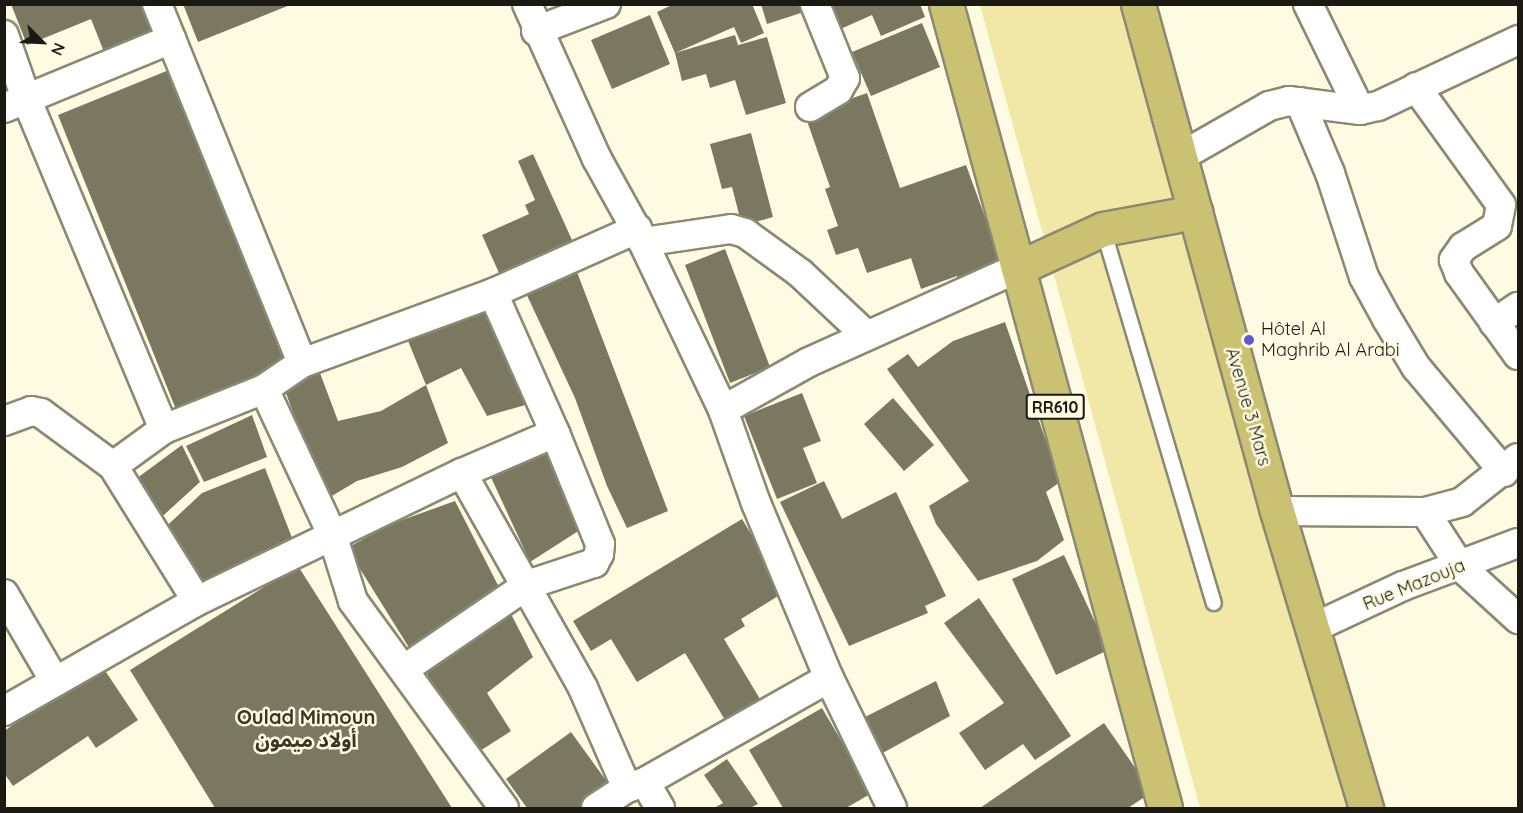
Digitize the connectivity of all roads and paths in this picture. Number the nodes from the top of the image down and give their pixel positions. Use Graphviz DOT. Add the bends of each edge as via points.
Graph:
graph roads {
  1 [pos="157,4"];
  2 [pos="527,4"];
  3 [pos="606,4"];
  4 [pos="815,4"];
  5 [pos="946,4"];
  6 [pos="1138,4"];
  7 [pos="1308,4"];
  8 [pos="536,31"];
  9 [pos="4,35"];
  10 [pos="171,39"];
  11 [pos="1518,40"];
  12 [pos="1416,87"];
  13 [pos="1300,102"];
  14 [pos="15,103"];
  15 [pos="810,106"];
  16 [pos="1360,110"];
  17 [pos="1180,158"];
  18 [pos="1195,212"];
  19 [pos="1103,229"];
  20 [pos="640,235"];
  21 [pos="1018,268"];
  22 [pos="493,293"];
  23 [pos="1518,307"];
  24 [pos="1494,323"];
  25 [pos="866,335"];
  26 [pos="1518,355"];
  27 [pos="302,363"];
  28 [pos="264,389"];
  29 [pos="723,410"];
  30 [pos="4,421"];
  31 [pos="164,429"];
  32 [pos="555,433"];
  33 [pos="1511,465"];
  34 [pos="113,466"];
  35 [pos="462,473"];
  36 [pos="1277,511"];
  37 [pos="1425,512"];
  38 [pos="332,534"];
  39 [pos="1518,543"];
  40 [pos="1460,566"];
  41 [pos="527,585"];
  42 [pos="4,594"];
  43 [pos="196,601"];
  44 [pos="1214,603"];
  45 [pos="1518,619"];
  46 [pos="1311,629"];
  47 [pos="406,668"];
  48 [pos="829,678"];
  49 [pos="54,680"];
  50 [pos="4,711"];
  51 [pos="636,785"];
  52 [pos="504,808"];
  53 [pos="596,808"];
  54 [pos="660,808"];
  55 [pos="892,808"];
  56 [pos="1165,808"];
  57 [pos="1366,808"];
  1 -- 10 [label="street"];
  2 -- 8 [label="street"];
  3 -- 8 [label="street"];
  4 -- 15 [label="street" via="845,78 838,90"];
  5 -- 21 [label="main road, RR610"];
  6 -- 17 [label="main road, Avenue 3 Mars"];
  7 -- 16 [label="street"];
  8 -- 20 [label="street" via="597,159"];
  9 -- 14 [label="street"];
  10 -- 14 [label="street"];
  10 -- 27 [label="street"];
  11 -- 12 [label="street"];
  12 -- 16 [label="street" via="1390,102"];
  12 -- 24 [label="street" via="1501,205 1497,226 1463,247 1455,260 1459,273"];
  13 -- 16 [label="street"];
  13 -- 17 [label="street" via="1269,106"];
  13 -- 33 [label="street" via="1330,172 1364,277 1387,320 1416,367"];
  14 -- 31 [label="street"];
  17 -- 18 [label="main road, Avenue 3 Mars"];
  18 -- 19 [label="main road"];
  18 -- 36 [label="main road, Avenue 3 Mars"];
  19 -- 21 [label="main road"];
  19 -- 44 [label="lane"];
  20 -- 22 [label="street"];
  20 -- 25 [label="street" via="731,229 745,233 783,259"];
  20 -- 29 [label="street"];
  21 -- 25 [label="street"];
  21 -- 56 [label="main road, RR610"];
  22 -- 27 [label="street"];
  22 -- 32 [label="street"];
  23 -- 24 [label="street"];
  24 -- 26 [label="street"];
  25 -- 29 [label="street" via="808,362"];
  27 -- 28 [label="street"];
  28 -- 31 [label="street"];
  28 -- 38 [label="street"];
  29 -- 48 [label="street" via="756,503"];
  30 -- 34 [label="street" via="31,411 41,413"];
  31 -- 34 [label="street"];
  32 -- 35 [label="street"];
  32 -- 41 [label="street" via="600,544 599,554 594,563"];
  33 -- 37 [label="street" via="1462,502"];
  34 -- 43 [label="street"];
  35 -- 38 [label="street"];
  35 -- 41 [label="street"];
  36 -- 37 [label="street"];
  36 -- 46 [label="main road, Avenue 3 Mars"];
  37 -- 40 [label="street"];
  38 -- 43 [label="street"];
  38 -- 47 [label="street" via="354,601"];
  39 -- 40 [label="street, Rue Mazouja"];
  40 -- 45 [label="street"];
  40 -- 46 [label="street, Rue Mazouja" via="1403,586"];
  41 -- 47 [label="street"];
  41 -- 51 [label="street"];
  42 -- 49 [label="street"];
  43 -- 49 [label="street"];
  46 -- 57 [label="main road, Avenue 3 Mars"];
  47 -- 52 [label="street"];
  48 -- 51 [label="street"];
  48 -- 55 [label="street"];
  49 -- 50 [label="street"];
  51 -- 53 [label="street"];
  51 -- 54 [label="street"];
}
